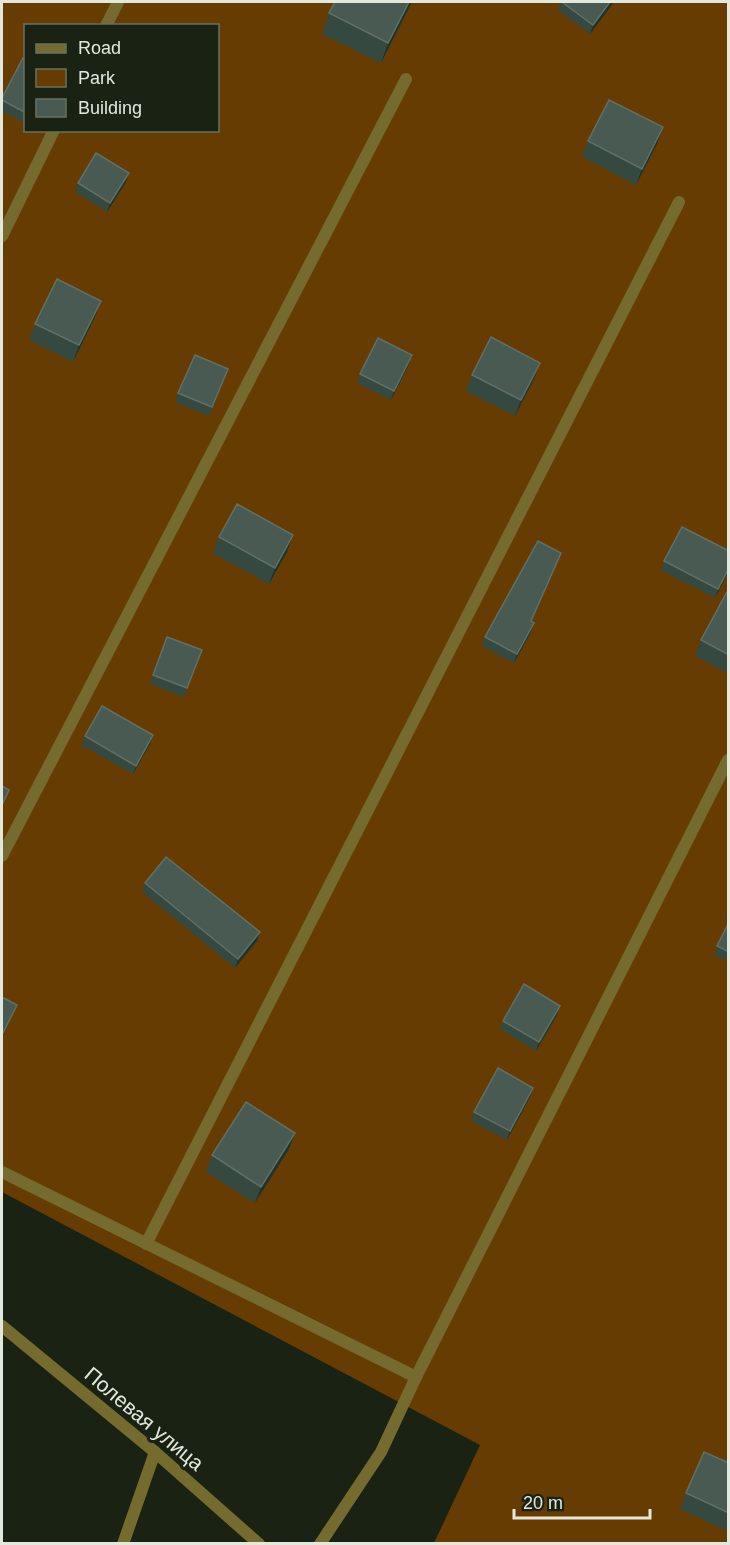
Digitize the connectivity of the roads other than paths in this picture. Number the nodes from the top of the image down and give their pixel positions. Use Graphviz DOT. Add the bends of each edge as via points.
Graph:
graph roads {
  1 [pos="118,2"];
  2 [pos="107,24"];
  3 [pos="406,79"];
  4 [pos="53,132"];
  5 [pos="679,202"];
  6 [pos="2,236"];
  7 [pos="727,764"];
  8 [pos="2,856"];
  9 [pos="2,1173"];
  10 [pos="146,1244"];
  11 [pos="2,1326"];
  12 [pos="416,1377"];
  13 [pos="155,1452"];
  14 [pos="123,1544"];
  15 [pos="259,1544"];
  16 [pos="320,1544"];
  1 -- 2 [label="street"];
  3 -- 8 [label="street"];
  4 -- 6 [label="street"];
  5 -- 10 [label="street"];
  7 -- 12 [label="street"];
  9 -- 10 [label="street"];
  10 -- 12 [label="street"];
  11 -- 13 [label="street, Полевая улица"];
  12 -- 16 [label="street" via="381,1452"];
  13 -- 14 [label="street"];
  13 -- 15 [label="street, Полевая улица"];
}
